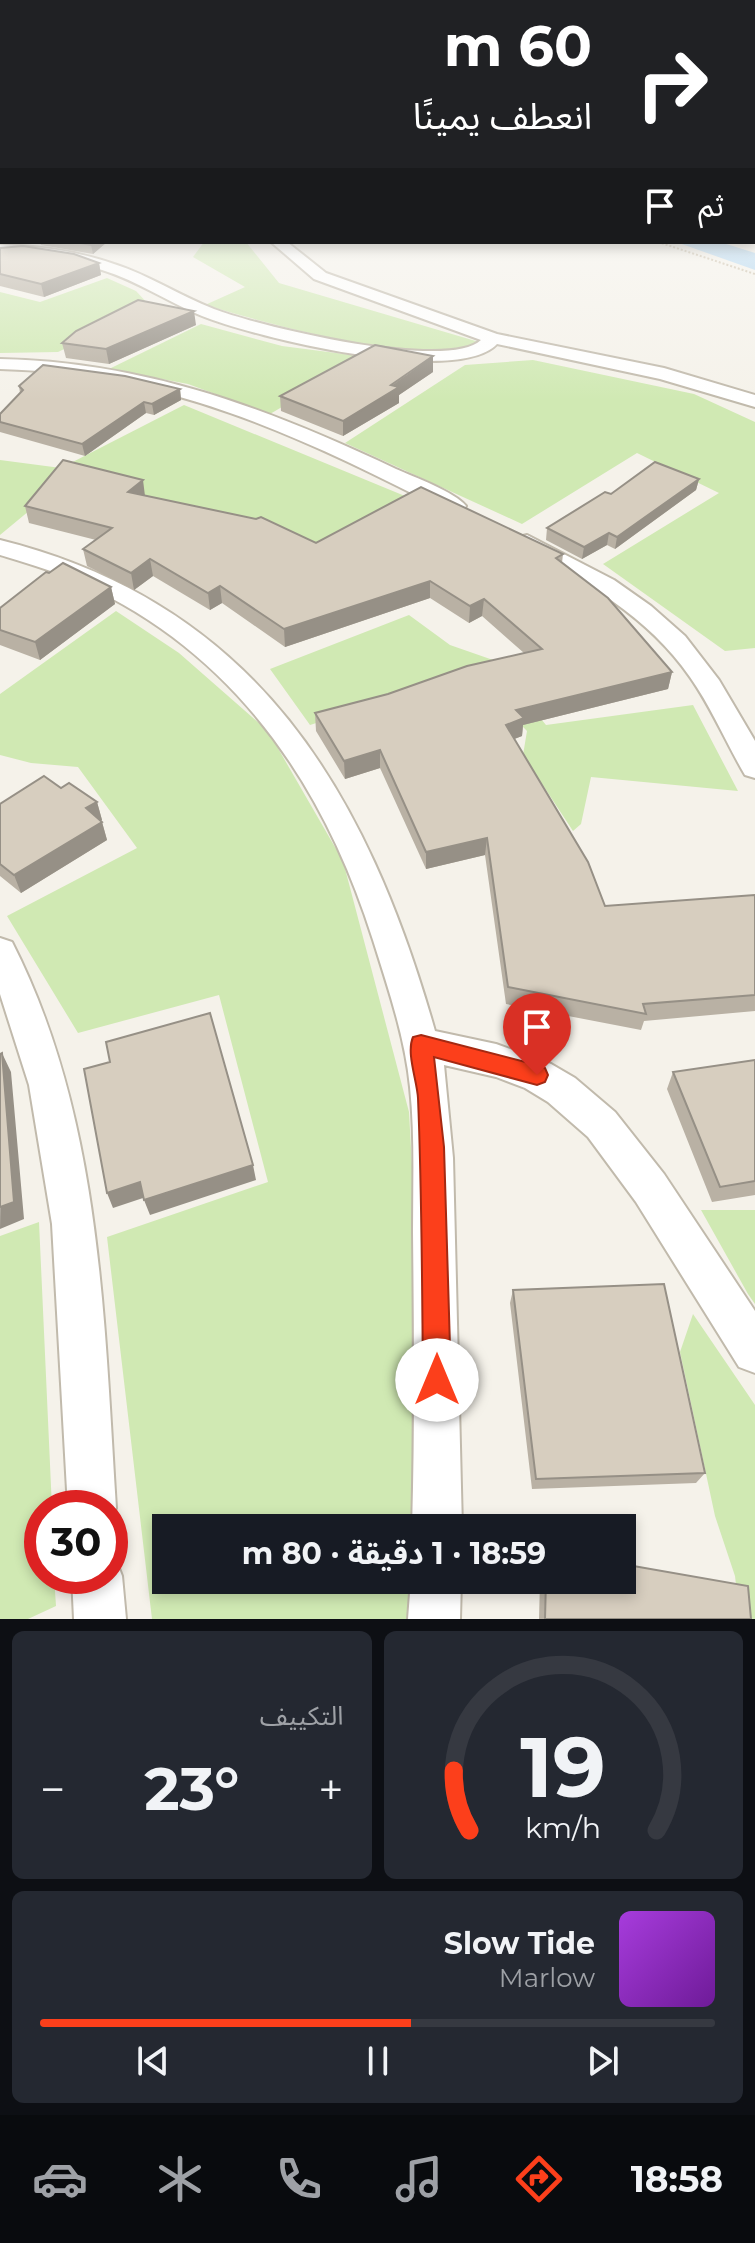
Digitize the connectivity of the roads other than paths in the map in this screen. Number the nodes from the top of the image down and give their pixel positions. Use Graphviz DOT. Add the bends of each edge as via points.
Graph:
graph roads {
  1 [pos="286,249"];
  2 [pos="0,250"];
  3 [pos="493,338"];
  4 [pos="0,364"];
  5 [pos="755,401"];
  6 [pos="478,517"];
  7 [pos="503,530"];
  8 [pos="0,547"];
  9 [pos="755,768"];
  10 [pos="0,952"];
  11 [pos="421,1044"];
  12 [pos="755,1351"];
  13 [pos="91,1490"];
  14 [pos="437,1514"];
  15 [pos="98,1594"];
  16 [pos="435,1594"];
  17 [pos="100,1619"];
  18 [pos="434,1619"];
  1 -- 3 [label="street" via="314,273 344,288"];
  2 -- 3 [label="street" via="64,254 100,264 208,313 318,342 460,355 473,353"];
  3 -- 5 [label="street" via="664,374"];
  4 -- 6 [label="street" via="83,367 190,392 361,461"];
  7 -- 9 [label="street" via="624,598 677,643"];
  8 -- 11 [label="street" via="72,568 136,601 239,676 262,700 311,768 372,884"];
  10 -- 13 [label="street" via="40,1053 70,1202"];
  11 -- 12 [label="street" via="537,1075 602,1123 632,1160"];
  11 -- 14 [label="street" via="432,1147"];
  15 -- 17 [label="street"];
  16 -- 18 [label="street"];
}
